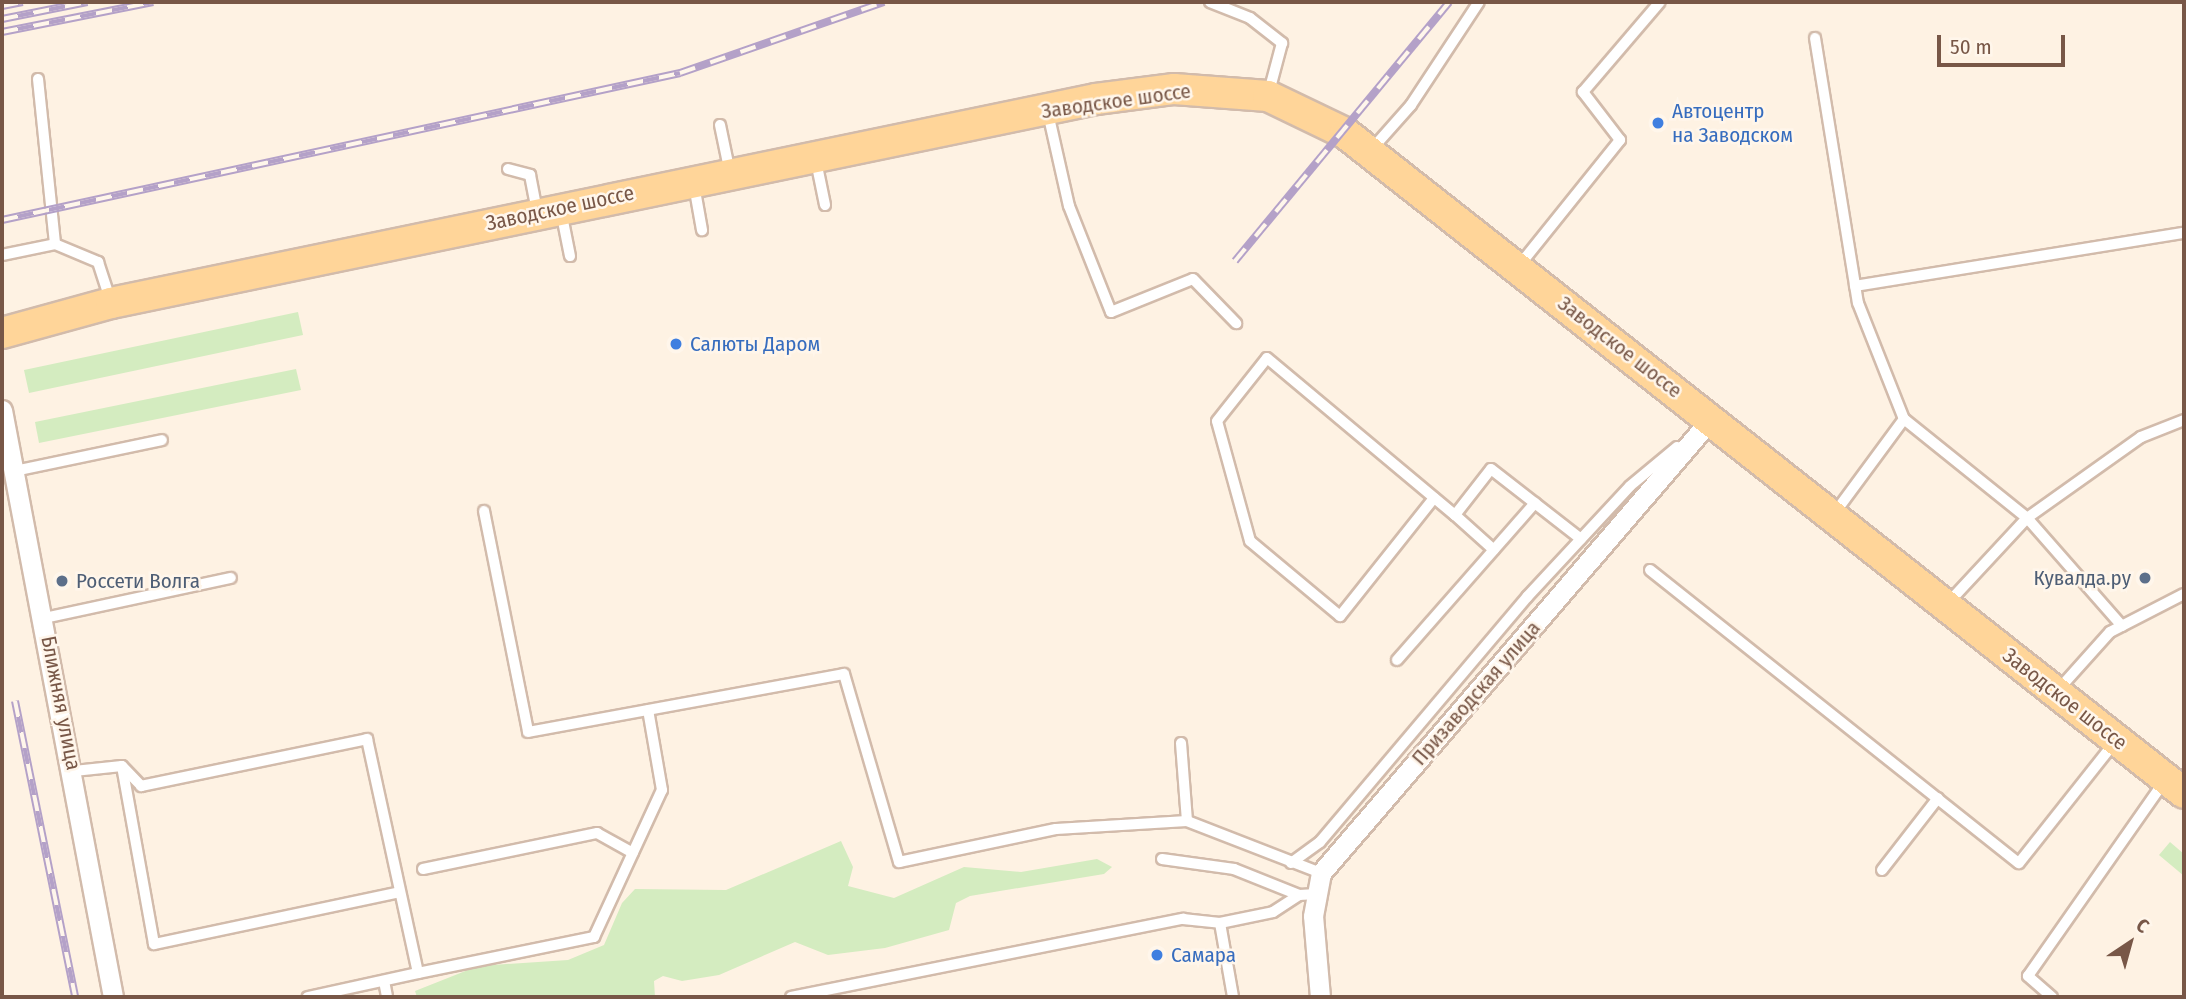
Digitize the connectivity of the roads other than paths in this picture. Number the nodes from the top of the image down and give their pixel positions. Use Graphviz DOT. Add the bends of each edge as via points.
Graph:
graph roads {
  1 [pos="1210,2"];
  2 [pos="1479,2"];
  3 [pos="1660,2"];
  4 [pos="1815,38"];
  5 [pos="38,79"];
  6 [pos="1268,96"];
  7 [pos="1047,109"];
  8 [pos="720,125"];
  9 [pos="1369,152"];
  10 [pos="815,156"];
  11 [pos="508,169"];
  12 [pos="730,174"];
  13 [pos="693,181"];
  14 [pos="825,205"];
  15 [pos="549,210"];
  16 [pos="702,230"];
  17 [pos="2184,233"];
  18 [pos="55,244"];
  19 [pos="2,255"];
  20 [pos="570,256"];
  21 [pos="1518,268"];
  22 [pos="1855,286"];
  23 [pos="111,303"];
  24 [pos="1236,323"];
  25 [pos="2,333"];
  26 [pos="2,410"];
  27 [pos="1712,418"];
  28 [pos="1904,419"];
  29 [pos="2184,420"];
  30 [pos="162,440"];
  31 [pos="14,471"];
  32 [pos="1434,498"];
  33 [pos="1535,503"];
  34 [pos="484,512"];
  35 [pos="1833,514"];
  36 [pos="1455,515"];
  37 [pos="2027,518"];
  38 [pos="1581,539"];
  39 [pos="1494,550"];
  40 [pos="1650,570"];
  41 [pos="231,578"];
  42 [pos="2184,594"];
  43 [pos="1946,605"];
  44 [pos="44,618"];
  45 [pos="2122,626"];
  46 [pos="1397,660"];
  47 [pos="2056,693"];
  48 [pos="648,710"];
  49 [pos="2116,740"];
  50 [pos="1181,743"];
  51 [pos="122,766"];
  52 [pos="75,771"];
  53 [pos="2175,786"];
  54 [pos="1938,798"];
  55 [pos="1186,821"];
  56 [pos="633,853"];
  57 [pos="1162,859"];
  58 [pos="1291,863"];
  59 [pos="423,869"];
  60 [pos="1882,870"];
  61 [pos="1321,873"];
  62 [pos="400,892"];
  63 [pos="1308,895"];
  64 [pos="1220,923"];
  65 [pos="418,973"];
  66 [pos="384,981"];
  67 [pos="113,997"];
  68 [pos="308,997"];
  69 [pos="387,997"];
  70 [pos="791,997"];
  71 [pos="1233,997"];
  72 [pos="1320,997"];
  73 [pos="2052,997"];
  1 -- 6 [label="lane" via="1250,18 1283,43"];
  2 -- 9 [label="lane" via="1411,105"];
  3 -- 21 [label="lane" via="1583,92 1620,140"];
  4 -- 22 [label="lane"];
  5 -- 18 [label="lane"];
  6 -- 7 [label="main road, Заводское шоссе" via="1174,89"];
  6 -- 9 [label="main road, Заводское шоссе"];
  7 -- 10 [label="main road, Заводское шоссе"];
  7 -- 24 [label="lane" via="1069,206 1111,312 1193,279"];
  8 -- 12 [label="lane"];
  9 -- 21 [label="main road, Заводское шоссе"];
  10 -- 12 [label="main road, Заводское шоссе"];
  10 -- 14 [label="lane"];
  11 -- 15 [label="lane" via="530,175"];
  12 -- 13 [label="main road, Заводское шоссе"];
  13 -- 15 [label="main road, Заводское шоссе"];
  13 -- 16 [label="lane"];
  15 -- 20 [label="lane"];
  15 -- 23 [label="main road, Заводское шоссе"];
  17 -- 22 [label="lane"];
  18 -- 19 [label="lane"];
  18 -- 23 [label="lane" via="98,261"];
  21 -- 27 [label="main road, Заводское шоссе"];
  22 -- 28 [label="lane"];
  23 -- 25 [label="main road, Заводское шоссе"];
  26 -- 31 [label="street, Ближняя улица"];
  27 -- 35 [label="main road, Заводское шоссе"];
  27 -- 38 [label="lane" via="1630,486"];
  27 -- 61 [label="street, Призаводская улица"];
  28 -- 35 [label="lane"];
  28 -- 37 [label="lane"];
  29 -- 37 [label="lane" via="2141,437"];
  30 -- 31 [label="lane"];
  31 -- 44 [label="street, Ближняя улица"];
  32 -- 32 [label="lane" via="1340,616 1250,541 1217,421 1268,358"];
  32 -- 36 [label="lane"];
  33 -- 36 [label="lane" via="1491,469"];
  33 -- 38 [label="lane"];
  33 -- 39 [label="lane"];
  34 -- 48 [label="lane" via="528,732"];
  35 -- 43 [label="main road, Заводское шоссе"];
  36 -- 39 [label="lane"];
  37 -- 43 [label="lane"];
  37 -- 45 [label="lane"];
  38 -- 58 [label="lane" via="1320,842"];
  39 -- 46 [label="lane"];
  40 -- 54 [label="lane"];
  41 -- 44 [label="lane"];
  42 -- 45 [label="lane"];
  43 -- 47 [label="main road, Заводское шоссе"];
  44 -- 52 [label="street, Ближняя улица"];
  45 -- 47 [label="lane"];
  47 -- 49 [label="main road, Заводское шоссе"];
  48 -- 55 [label="lane" via="844,674 899,862 1056,829"];
  48 -- 56 [label="lane" via="662,790"];
  49 -- 53 [label="main road, Заводское шоссе"];
  49 -- 54 [label="lane" via="2020,863"];
  50 -- 55 [label="lane"];
  51 -- 52 [label="lane"];
  51 -- 62 [label="lane" via="141,786 367,739"];
  51 -- 62 [label="lane" via="154,944"];
  52 -- 67 [label="street, Ближняя улица"];
  53 -- 73 [label="lane" via="2028,976"];
  54 -- 60 [label="lane"];
  55 -- 58 [label="lane"];
  56 -- 59 [label="lane" via="597,833"];
  56 -- 65 [label="lane" via="594,937"];
  57 -- 63 [label="lane" via="1234,869"];
  58 -- 61 [label="lane"];
  61 -- 63 [label="street, Призаводская улица"];
  62 -- 65 [label="lane"];
  63 -- 64 [label="lane" via="1273,912"];
  63 -- 72 [label="street, Призаводская улица"];
  64 -- 70 [label="lane" via="1183,919"];
  64 -- 71 [label="lane"];
  65 -- 66 [label="lane"];
  66 -- 68 [label="lane"];
  66 -- 69 [label="lane"];
}
